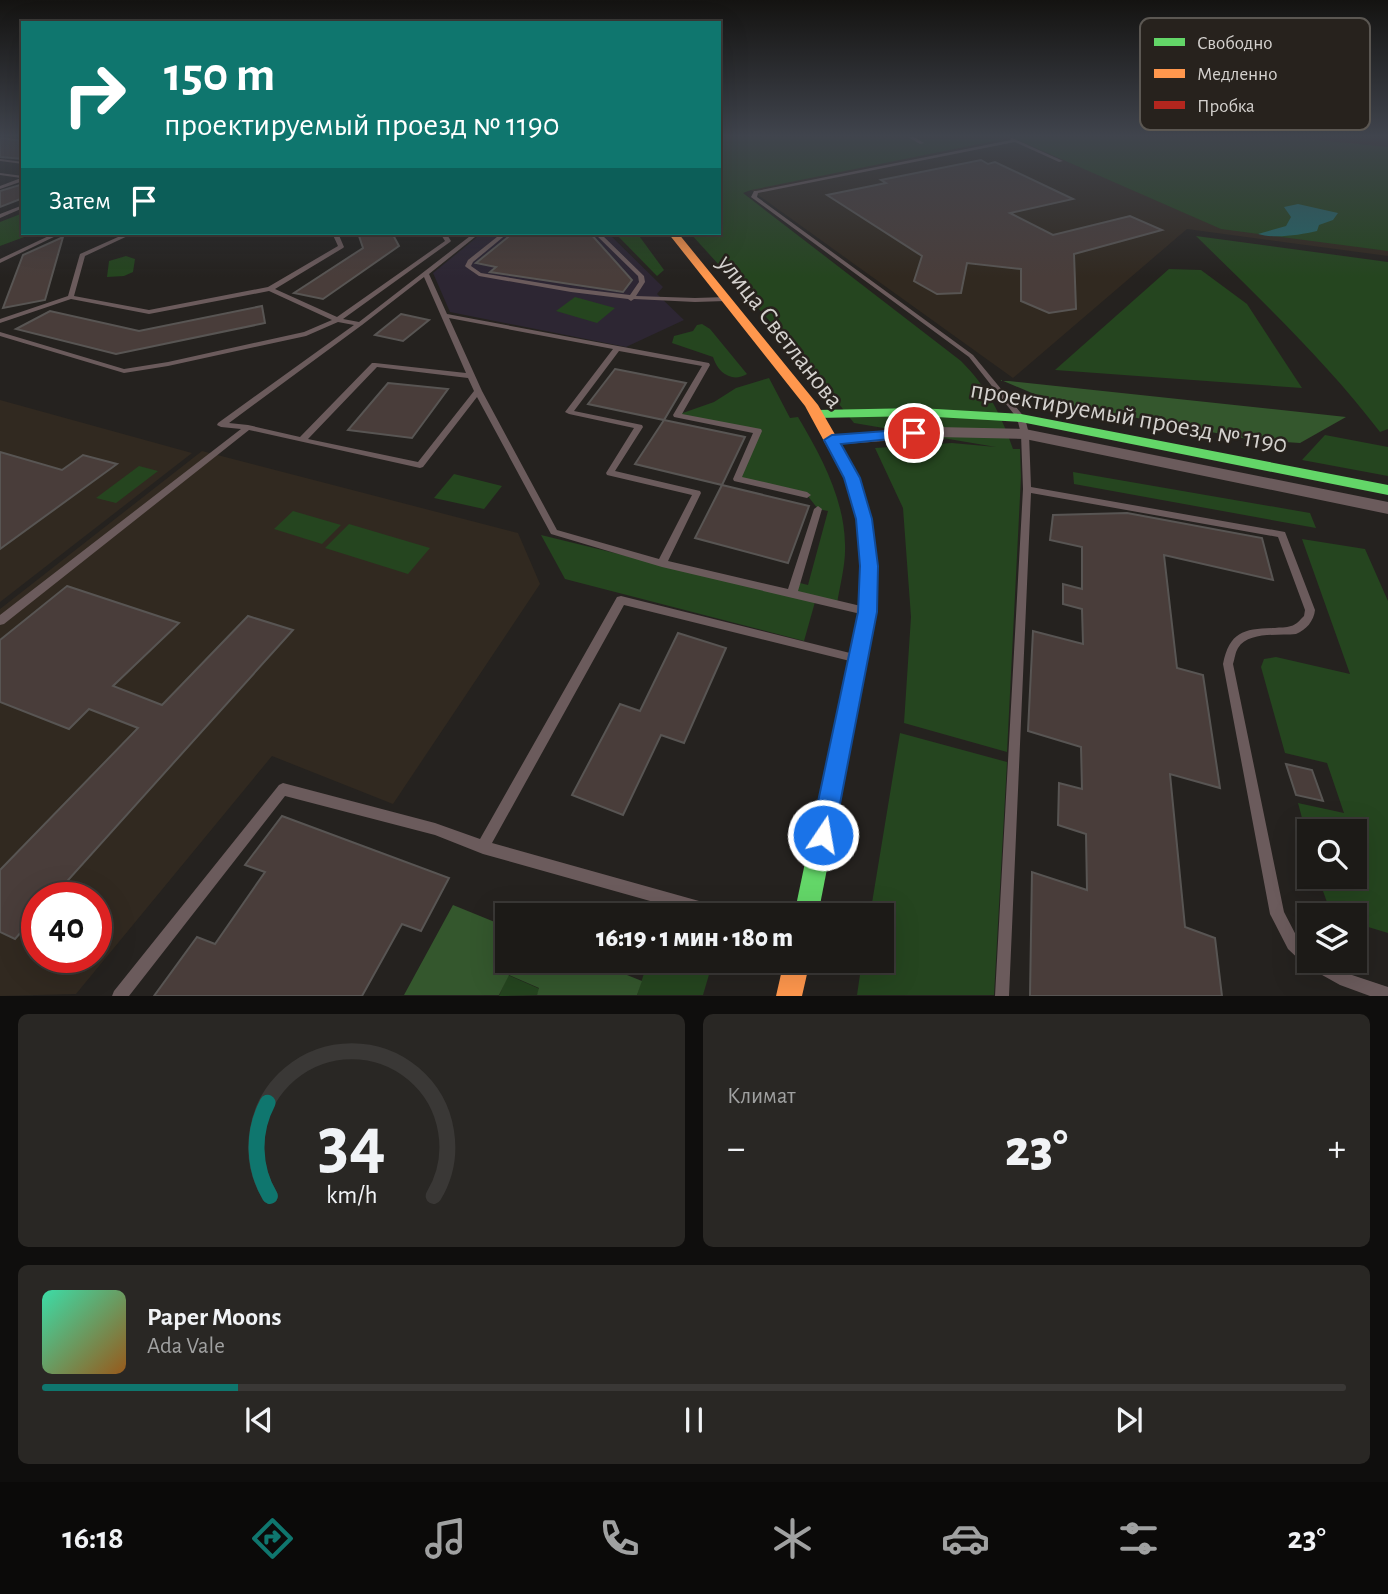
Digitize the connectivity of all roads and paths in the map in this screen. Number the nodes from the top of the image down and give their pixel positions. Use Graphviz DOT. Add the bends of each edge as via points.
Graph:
graph roads {
  1 [pos="799,183"];
  2 [pos="21,207"];
  3 [pos="0,216"];
  4 [pos="54,235"];
  5 [pos="127,235"];
  6 [pos="336,235"];
  7 [pos="444,235"];
  8 [pos="475,235"];
  9 [pos="502,235"];
  10 [pos="599,235"];
  11 [pos="675,235"];
  12 [pos="0,261"];
  13 [pos="426,274"];
  14 [pos="270,289"];
  15 [pos="71,298"];
  16 [pos="631,299"];
  17 [pos="726,299"];
  18 [pos="444,315"];
  19 [pos="337,320"];
  20 [pos="0,321"];
  21 [pos="360,324"];
  22 [pos="0,334"];
  23 [pos="617,349"];
  24 [pos="472,376"];
  25 [pos="478,391"];
  26 [pos="817,414"];
  27 [pos="1023,426"];
  28 [pos="248,427"];
  29 [pos="302,440"];
  30 [pos="832,440"];
  31 [pos="1346,481"];
  32 [pos="1027,489"];
  33 [pos="1388,490"];
  34 [pos="807,495"];
  35 [pos="1355,501"];
  36 [pos="1388,508"];
  37 [pos="818,509"];
  38 [pos="662,563"];
  39 [pos="792,594"];
  40 [pos="867,612"];
  41 [pos="0,621"];
  42 [pos="859,659"];
  43 [pos="483,847"];
  44 [pos="681,903"];
  45 [pos="808,903"];
  46 [pos="1297,948"];
  47 [pos="794,973"];
  48 [pos="1332,973"];
  49 [pos="1388,994"];
  50 [pos="119,996"];
  51 [pos="789,996"];
  52 [pos="1002,996"];
  1 -- 27 [label="lane" via="756,192 754,197 971,356"];
  2 -- 3 [label="lane"];
  4 -- 12 [label="lane"];
  5 -- 15 [label="lane" via="82,255"];
  6 -- 14 [label="lane" via="341,247"];
  7 -- 19 [label="lane" via="448,241"];
  8 -- 13 [label="lane"];
  9 -- 16 [label="lane" via="470,261 471,271"];
  10 -- 16 [label="lane" via="641,276"];
  11 -- 17 [label="street, улица Светланова"];
  13 -- 18 [label="lane"];
  13 -- 21 [label="lane"];
  14 -- 15 [label="lane" via="149,312"];
  14 -- 19 [label="lane"];
  15 -- 20 [label="lane"];
  16 -- 17 [label="lane"];
  17 -- 26 [label="street, улица Светланова"];
  18 -- 23 [label="lane"];
  18 -- 24 [label="lane"];
  19 -- 21 [label="lane"];
  19 -- 22 [label="lane" via="306,334 124,371"];
  21 -- 28 [label="lane" via="221,425"];
  23 -- 34 [label="lane" via="706,365 677,415 758,431 737,479"];
  23 -- 38 [label="lane" via="569,412 639,427 610,473 697,493"];
  24 -- 25 [label="lane"];
  24 -- 29 [label="lane" via="375,365"];
  25 -- 29 [label="lane" via="420,465"];
  25 -- 38 [label="lane" via="554,532"];
  26 -- 27 [label="street, проектируемый проезд № 1190" via="960,412"];
  26 -- 30 [label="street, улица Светланова"];
  27 -- 30 [label="street, проектируемый проезд № 1190"];
  27 -- 31 [label="street, проектируемый проезд № 1190"];
  27 -- 32 [label="lane"];
  27 -- 35 [label="street, проектируемый проезд № 1190"];
  28 -- 29 [label="lane"];
  28 -- 41 [label="lane"];
  30 -- 40 [label="street, улица Светланова" via="852,478 864,519"];
  31 -- 33 [label="street, проектируемый проезд № 1190"];
  31 -- 35 [label="street"];
  32 -- 46 [label="lane" via="1282,534 1310,618 1296,630 1245,635 1229,651 1228,664 1278,914"];
  32 -- 52 [label="lane"];
  35 -- 36 [label="street, проектируемый проезд № 1190"];
  37 -- 39 [label="lane"];
  38 -- 39 [label="lane"];
  39 -- 40 [label="lane"];
  40 -- 42 [label="street, улица Светланова"];
  42 -- 43 [label="lane" via="621,600"];
  42 -- 45 [label="street, улица Светланова"];
  43 -- 44 [label="lane"];
  43 -- 50 [label="lane" via="435,828 283,789"];
  47 -- 51 [label="street"];
  48 -- 49 [label="lane"];
}
